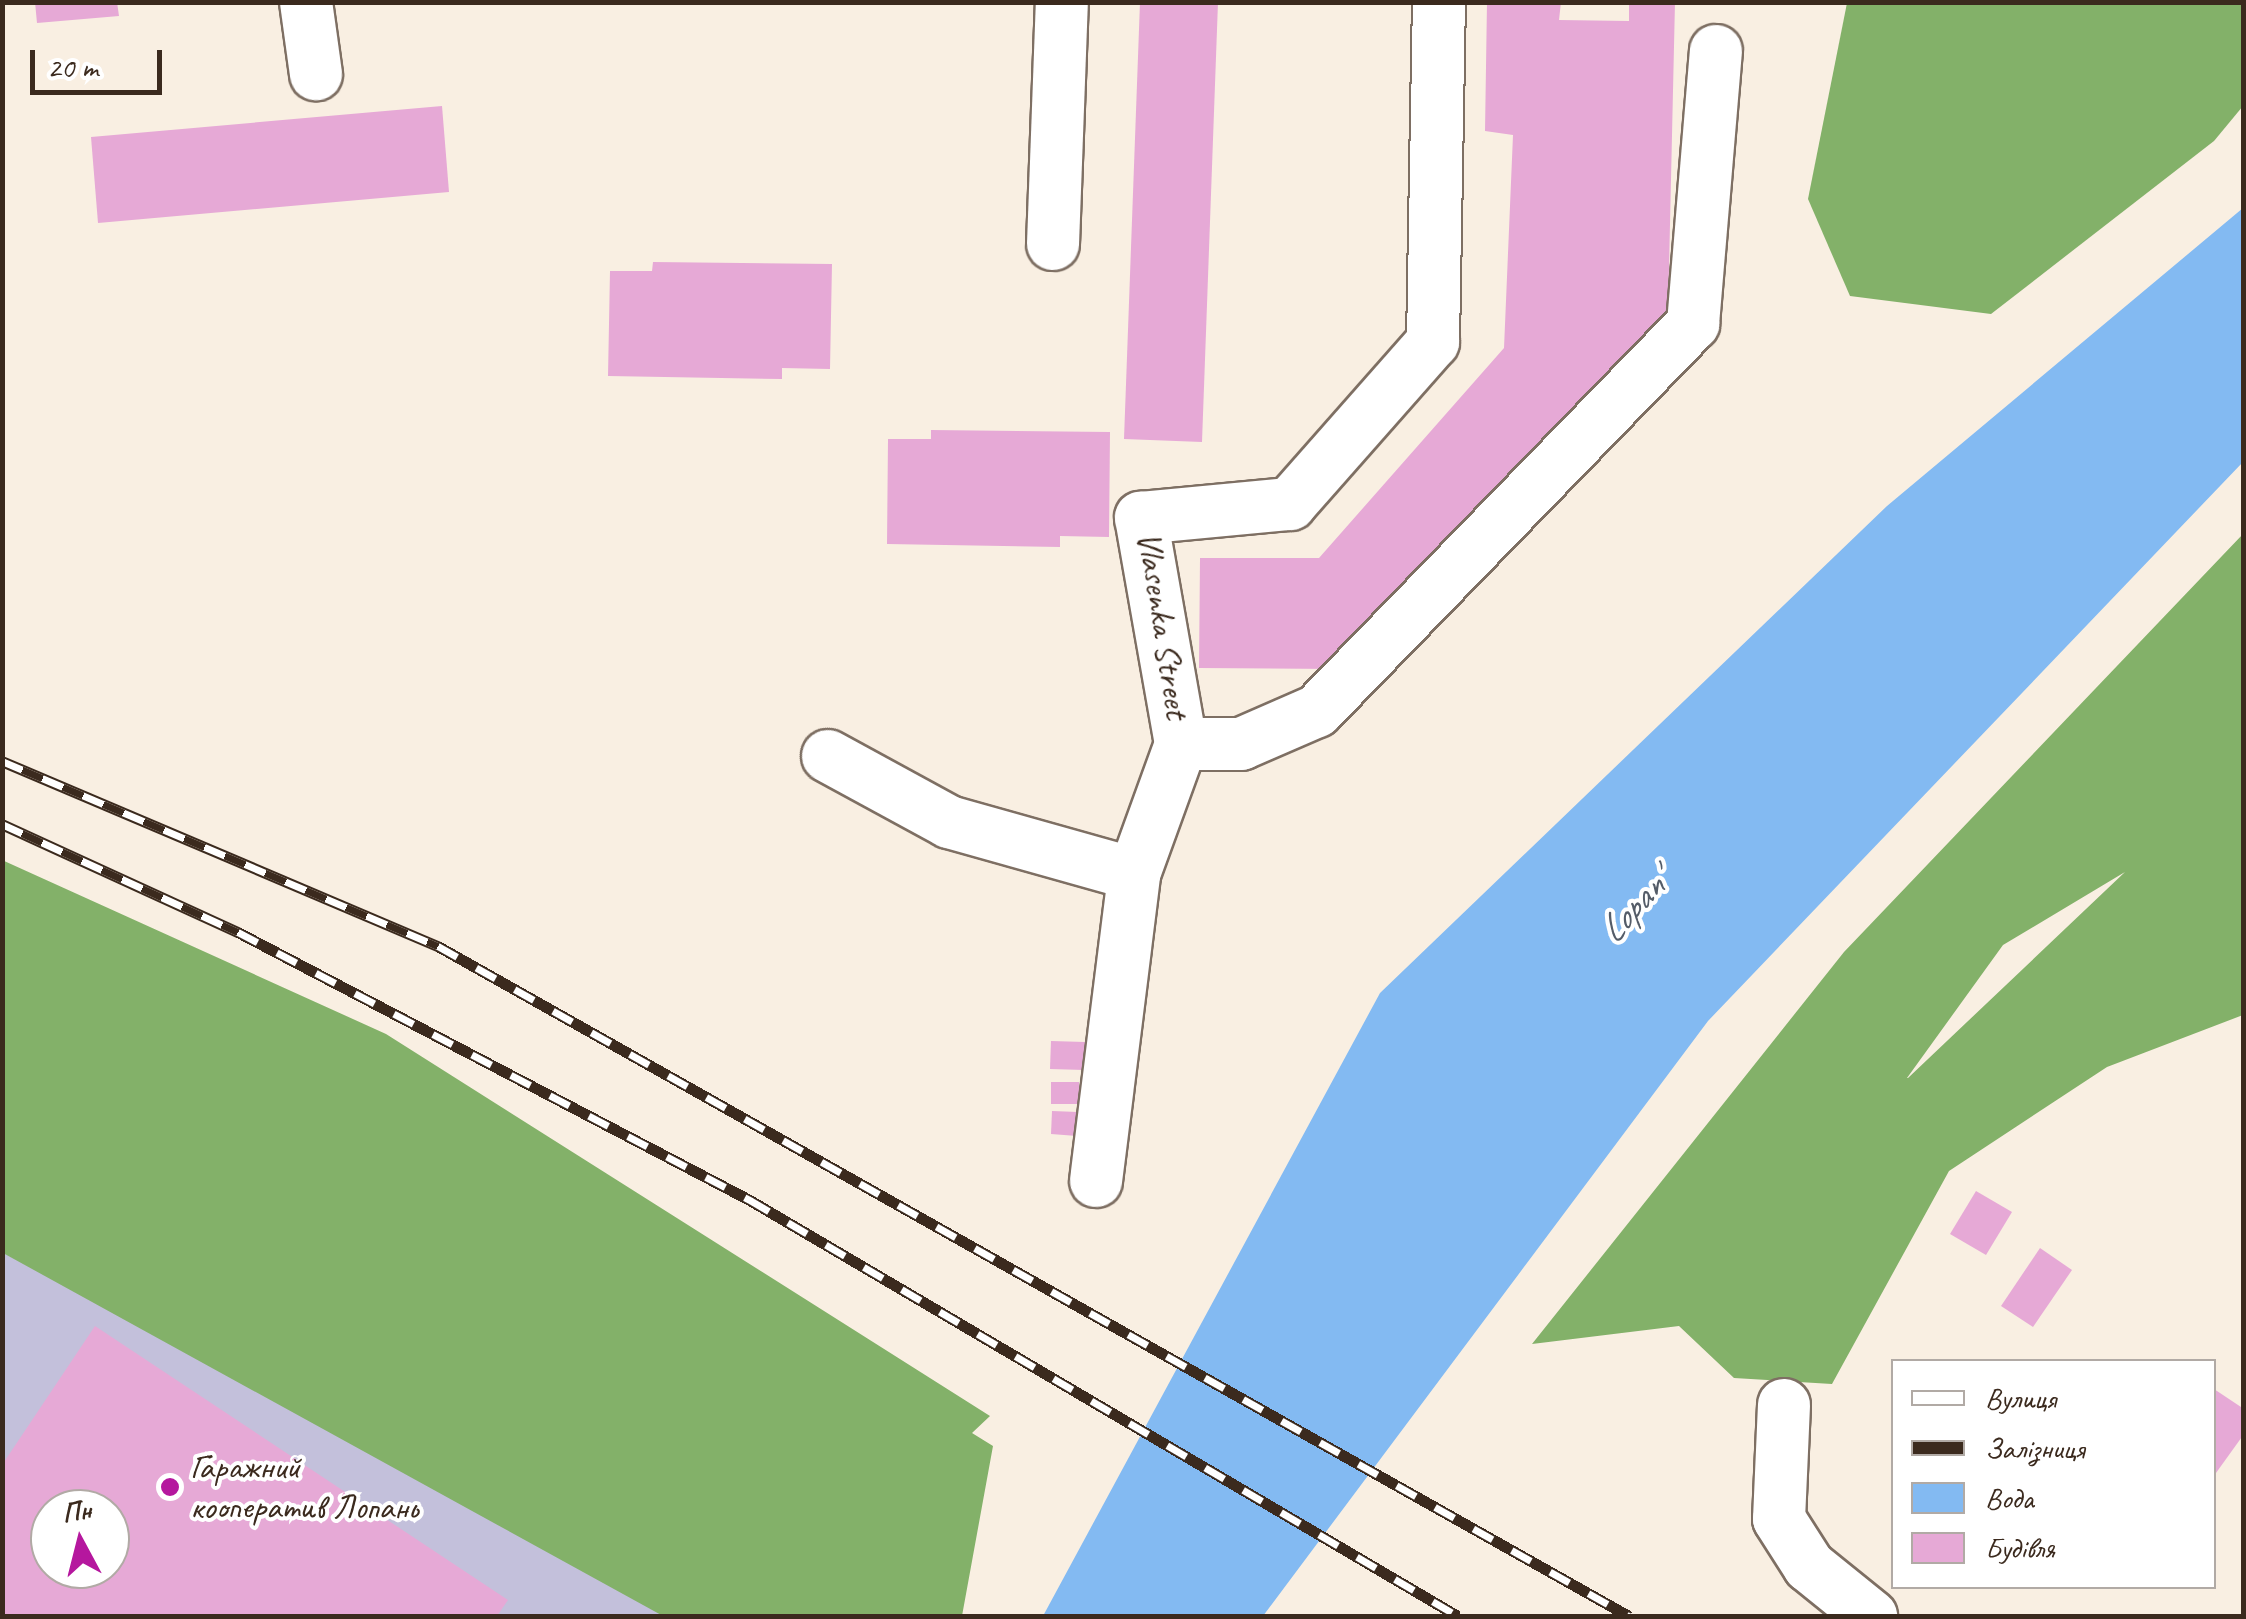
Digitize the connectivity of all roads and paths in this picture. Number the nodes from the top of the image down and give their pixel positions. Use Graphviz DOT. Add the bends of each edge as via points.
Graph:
graph roads {
  1 [pos="306,2"];
  2 [pos="1062,2"];
  3 [pos="1439,2"];
  4 [pos="1716,51"];
  5 [pos="316,74"];
  6 [pos="1053,244"];
  7 [pos="1181,744"];
  8 [pos="828,756"];
  9 [pos="1134,874"];
  10 [pos="1096,1181"];
  11 [pos="1784,1405"];
  12 [pos="1870,1616"];
  1 -- 5 [label="street"];
  2 -- 6 [label="street"];
  3 -- 7 [label="street, Vlasenka Street" via="1433,342 1290,504 1140,518"];
  4 -- 7 [label="street" via="1693,324 1317,712 1241,744"];
  7 -- 9 [label="street, Vlasenka Street"];
  8 -- 9 [label="street" via="950,822"];
  9 -- 10 [label="street, Vlasenka Street"];
  11 -- 12 [label="street" via="1779,1519 1809,1566"];
}
